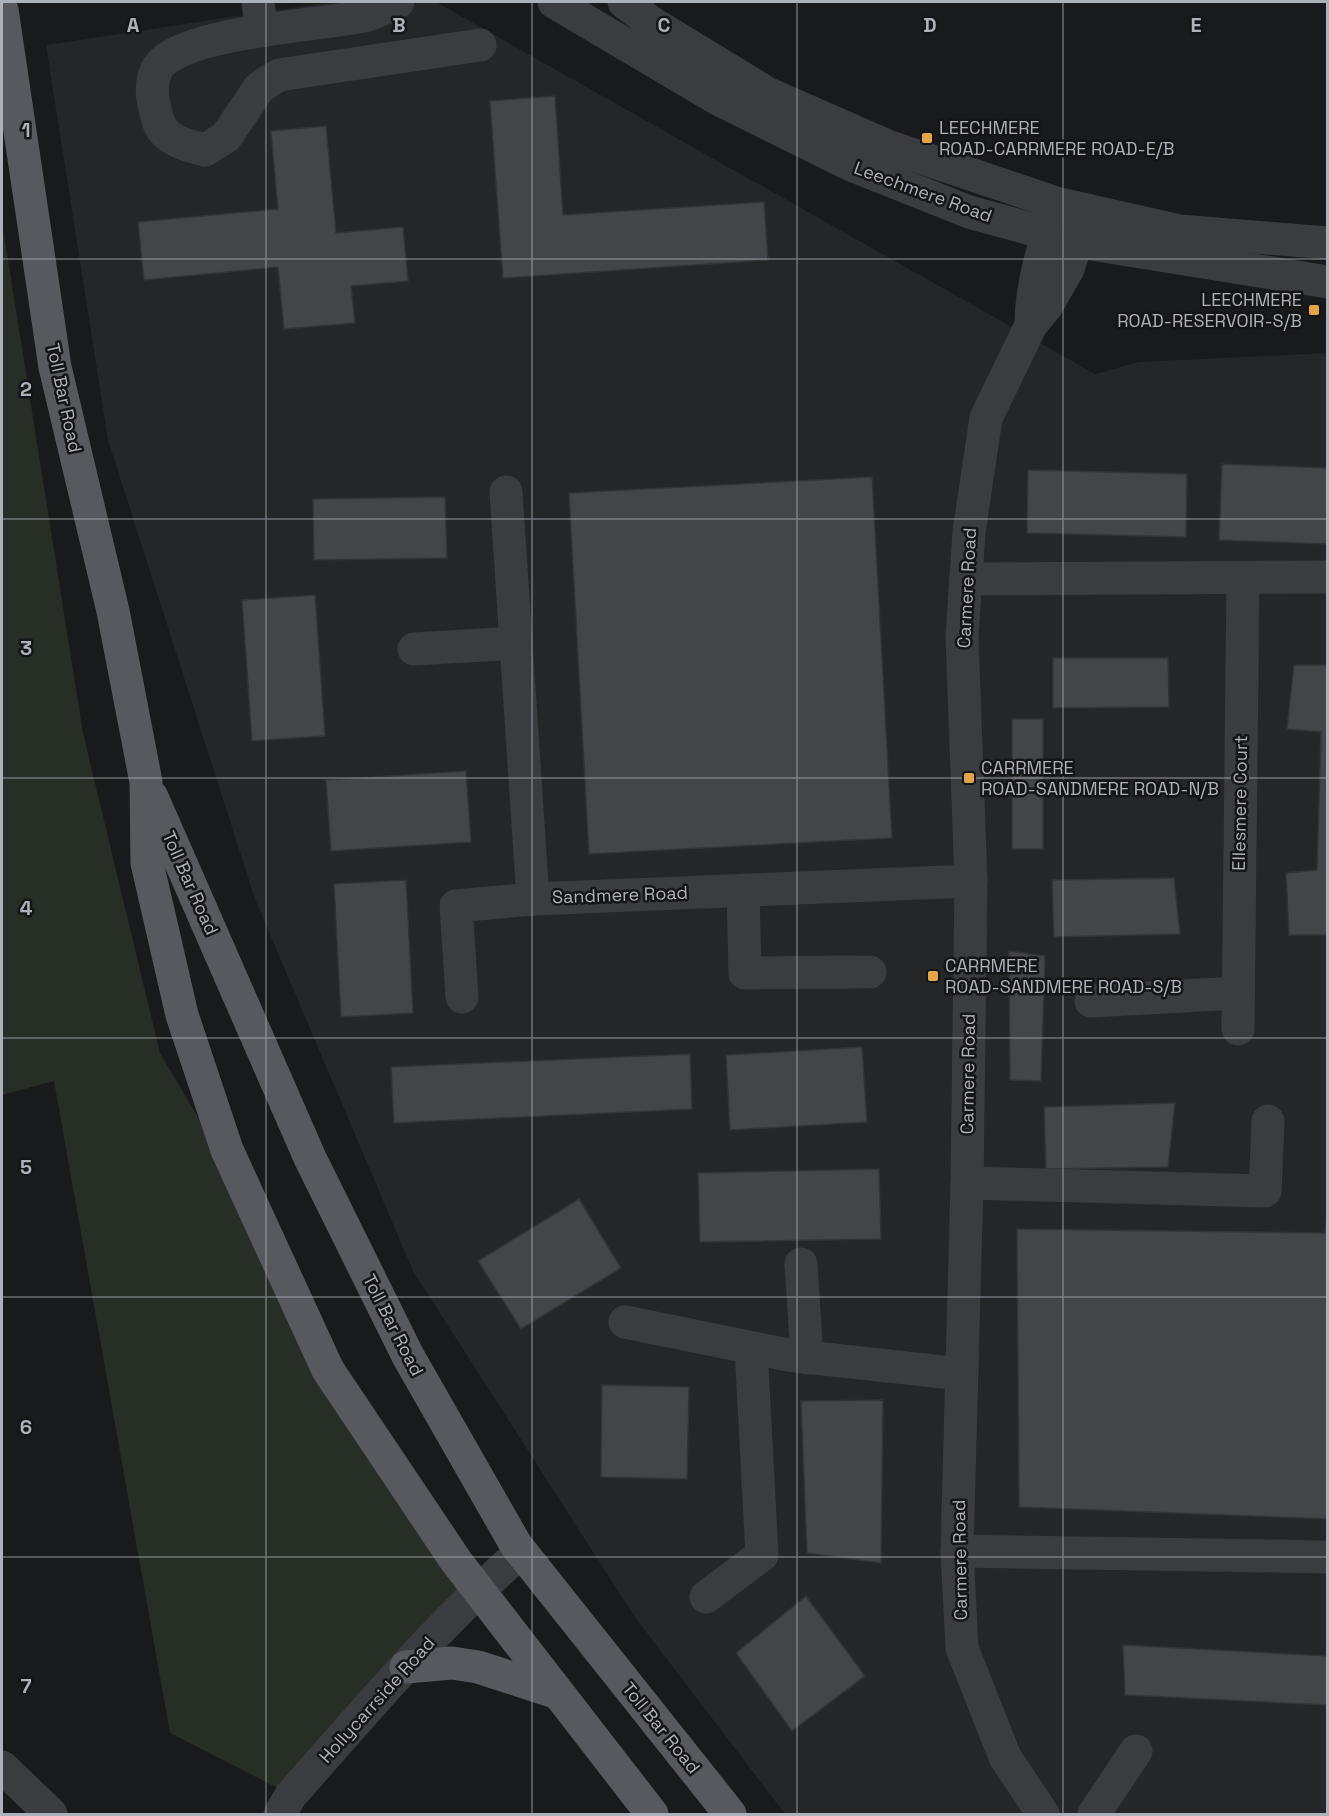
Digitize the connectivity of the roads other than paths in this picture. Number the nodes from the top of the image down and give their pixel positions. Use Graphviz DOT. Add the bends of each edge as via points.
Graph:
graph roads {
  1 [pos="398,2"];
  2 [pos="554,2"];
  3 [pos="624,2"];
  4 [pos="2,10"];
  5 [pos="260,16"];
  6 [pos="480,45"];
  7 [pos="1061,226"];
  8 [pos="1328,243"];
  9 [pos="1328,282"];
  10 [pos="506,492"];
  11 [pos="1328,577"];
  12 [pos="1243,578"];
  13 [pos="966,579"];
  14 [pos="516,643"];
  15 [pos="414,649"];
  16 [pos="146,782"];
  17 [pos="970,881"];
  18 [pos="743,890"];
  19 [pos="533,899"];
  20 [pos="870,972"];
  21 [pos="1238,993"];
  22 [pos="462,997"];
  23 [pos="1091,1000"];
  24 [pos="1238,1029"];
  25 [pos="1268,1121"];
  26 [pos="967,1183"];
  27 [pos="801,1264"];
  28 [pos="625,1322"];
  29 [pos="751,1348"];
  30 [pos="807,1358"];
  31 [pos="961,1374"];
  32 [pos="957,1551"];
  33 [pos="521,1552"];
  34 [pos="1328,1557"];
  35 [pos="478,1590"];
  36 [pos="706,1597"];
  37 [pos="406,1667"];
  38 [pos="558,1693"];
  39 [pos="1136,1751"];
  40 [pos="2,1767"];
  41 [pos="51,1815"];
  42 [pos="280,1815"];
  43 [pos="652,1815"];
  44 [pos="730,1815"];
  45 [pos="1043,1815"];
  46 [pos="1094,1815"];
  1 -- 5 [label="street" via="366,15"];
  2 -- 7 [label="street, Leechmere Road" via="718,99 851,165 969,212"];
  3 -- 7 [label="street, Leechmere Road" via="767,93"];
  4 -- 16 [label="main road, Toll Bar Road" via="55,367 113,611"];
  5 -- 6 [label="street" via="179,50 156,69 151,95 160,127 177,142 205,150 226,137 260,87 279,75"];
  7 -- 8 [label="street, Leechmere Road" via="1088,210 1180,231"];
  7 -- 9 [label="street, Leechmere Road"];
  7 -- 13 [label="street, Carmere Road" via="1068,269 1031,325 986,417"];
  10 -- 14 [label="street, Sandmere Road"];
  11 -- 12 [label="street"];
  12 -- 13 [label="street"];
  12 -- 21 [label="street, Ellesmere Court"];
  13 -- 17 [label="street, Carmere Road" via="962,637"];
  14 -- 15 [label="street"];
  14 -- 19 [label="street, Sandmere Road"];
  16 -- 33 [label="main road, Toll Bar Road" via="315,1168 408,1356"];
  16 -- 35 [label="main road, Toll Bar Road" via="147,863 182,1014 227,1150 328,1370"];
  17 -- 18 [label="street, Sandmere Road"];
  17 -- 26 [label="street, Carmere Road"];
  18 -- 19 [label="street, Sandmere Road"];
  18 -- 20 [label="street" via="745,973"];
  19 -- 22 [label="street" via="456,906"];
  21 -- 23 [label="street"];
  21 -- 24 [label="street, Ellesmere Court"];
  25 -- 26 [label="street" via="1265,1191"];
  26 -- 31 [label="street, Carmere Road"];
  27 -- 30 [label="street"];
  28 -- 29 [label="street"];
  29 -- 30 [label="street"];
  29 -- 36 [label="street" via="762,1555"];
  30 -- 31 [label="street"];
  31 -- 32 [label="street, Carmere Road"];
  32 -- 34 [label="street"];
  32 -- 45 [label="street, Carmere Road" via="962,1648 1005,1757"];
  33 -- 35 [label="street, Hollycarrside Road"];
  33 -- 44 [label="main road, Toll Bar Road"];
  35 -- 37 [label="street, Hollycarrside Road"];
  35 -- 38 [label="main road, Toll Bar Road"];
  37 -- 38 [label="main road" via="452,1663 478,1667"];
  37 -- 42 [label="street, Hollycarrside Road" via="291,1795"];
  38 -- 43 [label="main road, Toll Bar Road"];
  39 -- 46 [label="street"];
  40 -- 41 [label="street"];
}
